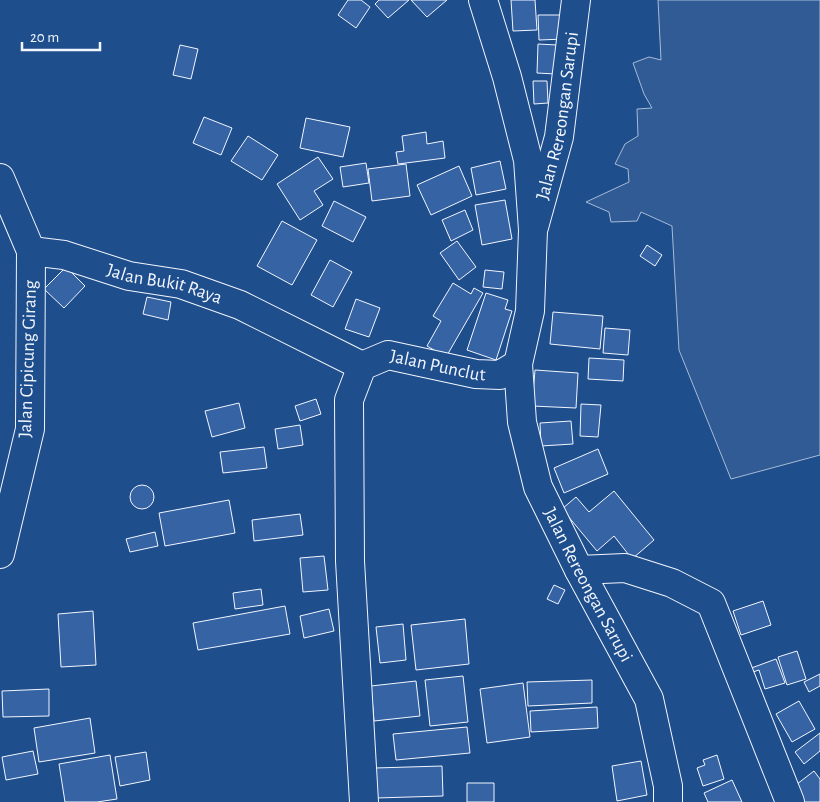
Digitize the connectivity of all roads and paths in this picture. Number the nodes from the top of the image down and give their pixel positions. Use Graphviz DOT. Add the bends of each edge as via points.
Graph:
graph roads {
  1 [pos="483,0"];
  2 [pos="576,0"];
  3 [pos="0,178"];
  4 [pos="533,230"];
  5 [pos="31,251"];
  6 [pos="518,364"];
  7 [pos="362,366"];
  8 [pos="0,554"];
  9 [pos="579,570"];
  10 [pos="364,802"];
  11 [pos="668,802"];
  12 [pos="790,802"];
  1 -- 4 [label="street" via="528,160"];
  2 -- 4 [label="street, Jalan Rereongan Sarupi" via="559,138"];
  3 -- 5 [label="street"];
  4 -- 6 [label="street" via="530,311"];
  5 -- 7 [label="street, Jalan Bukit Raya" via="64,255 129,276 181,284 240,304"];
  5 -- 8 [label="street, Jalan Cipicung Girang" via="30,429"];
  6 -- 7 [label="street, Jalan Punclut" via="500,375 476,374 388,355"];
  6 -- 9 [label="street, Jalan Rereongan Sarupi" via="522,422 538,487"];
  7 -- 10 [label="street, Jalan Punclut" via="349,400 349,419 350,561"];
  9 -- 11 [label="street, Jalan Rereongan Sarupi" via="649,699 668,786"];
  9 -- 12 [label="street" via="625,568 672,583 711,603"];
}
